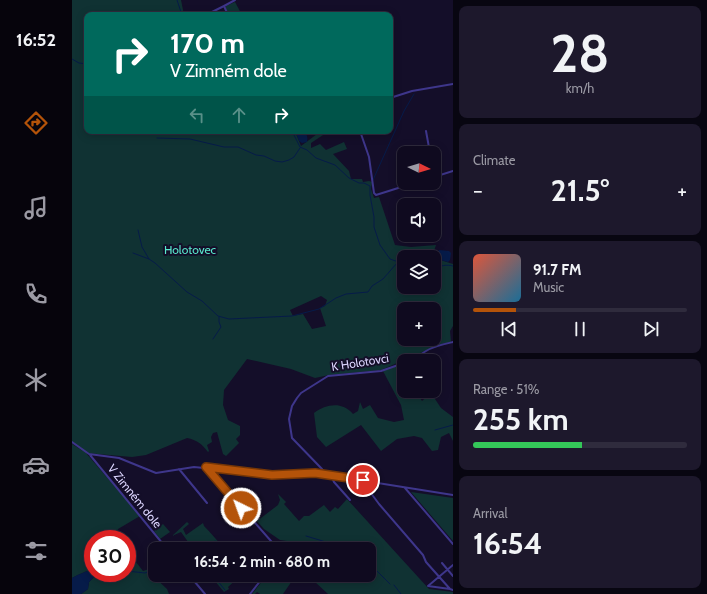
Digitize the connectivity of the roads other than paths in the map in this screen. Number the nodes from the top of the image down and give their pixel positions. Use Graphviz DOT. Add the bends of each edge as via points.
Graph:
graph roads {
  1 [pos="235,0"];
  2 [pos="224,6"];
  3 [pos="212,12"];
  4 [pos="227,12"];
  5 [pos="453,84"];
  6 [pos="393,97"];
  7 [pos="426,131"];
  8 [pos="361,134"];
  9 [pos="429,146"];
  10 [pos="453,171"];
  11 [pos="441,174"];
  12 [pos="397,188"];
  13 [pos="453,342"];
  14 [pos="422,354"];
  15 [pos="397,365"];
  16 [pos="72,442"];
  17 [pos="89,454"];
  18 [pos="206,467"];
  19 [pos="179,469"];
  20 [pos="325,474"];
  21 [pos="330,475"];
  22 [pos="361,480"];
  23 [pos="404,487"];
  24 [pos="453,495"];
  25 [pos="350,500"];
  26 [pos="207,503"];
  27 [pos="161,542"];
  28 [pos="272,542"];
  29 [pos="453,544"];
  30 [pos="442,563"];
  31 [pos="453,566"];
  32 [pos="448,570"];
  33 [pos="453,576"];
  34 [pos="440,577"];
  35 [pos="195,582"];
  36 [pos="259,582"];
  37 [pos="452,589"];
  38 [pos="205,594"];
  39 [pos="250,594"];
  1 -- 2 [label="street"];
  2 -- 3 [label="street"];
  2 -- 4 [label="street"];
  5 -- 6 [label="street"];
  7 -- 9 [label="street"];
  8 -- 12 [label="street" via="369,157 374,193 376,195"];
  10 -- 11 [label="street"];
  13 -- 14 [label="street" via="439,345"];
  15 -- 20 [label="street, K Holotovci" via="381,371 328,376 297,398 289,419 292,438"];
  16 -- 17 [label="street"];
  17 -- 19 [label="street" via="119,458 156,473"];
  17 -- 27 [label="street, V Zimném dole"];
  18 -- 19 [label="street"];
  18 -- 20 [label="street" via="272,475"];
  18 -- 28 [label="street"];
  19 -- 26 [label="street"];
  20 -- 21 [label="street"];
  21 -- 22 [label="street"];
  21 -- 25 [label="street"];
  22 -- 23 [label="street"];
  22 -- 34 [label="street"];
  23 -- 24 [label="street"];
  23 -- 29 [label="street"];
  30 -- 32 [label="street"];
  31 -- 32 [label="street"];
  32 -- 33 [label="street"];
  32 -- 34 [label="street"];
  34 -- 37 [label="street"];
  34 -- 37 [label="street" via="428,586"];
  35 -- 38 [label="street"];
  36 -- 39 [label="street"];
}
